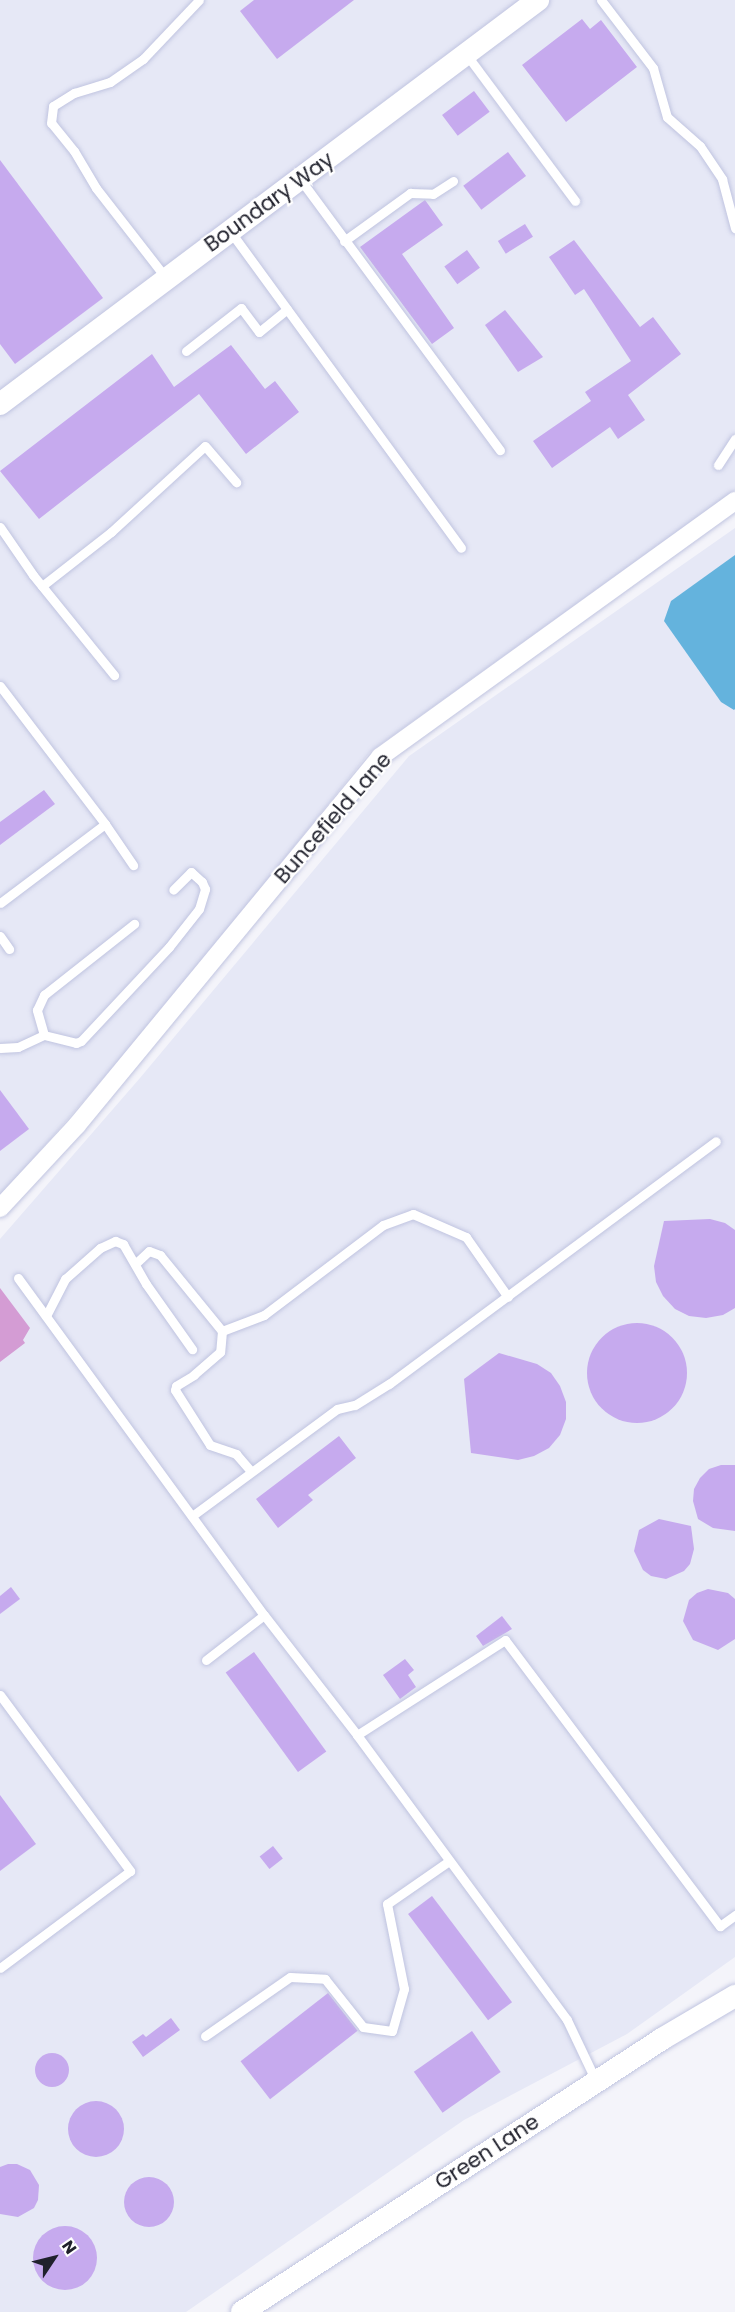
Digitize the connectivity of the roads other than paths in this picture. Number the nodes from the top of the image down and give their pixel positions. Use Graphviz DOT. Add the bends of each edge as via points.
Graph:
graph roads {
  1 [pos="199,0"];
  2 [pos="538,0"];
  3 [pos="601,0"];
  4 [pos="466,54"];
  5 [pos="300,179"];
  6 [pos="453,181"];
  7 [pos="575,201"];
  8 [pos="735,228"];
  9 [pos="230,231"];
  10 [pos="344,241"];
  11 [pos="166,278"];
  12 [pos="287,309"];
  13 [pos="186,351"];
  14 [pos="2,398"];
  15 [pos="735,439"];
  16 [pos="500,450"];
  17 [pos="718,465"];
  18 [pos="236,482"];
  19 [pos="735,501"];
  20 [pos="0,527"];
  21 [pos="461,548"];
  22 [pos="42,586"];
  23 [pos="114,675"];
  24 [pos="0,686"];
  25 [pos="105,824"];
  26 [pos="133,865"];
  27 [pos="173,890"];
  28 [pos="0,903"];
  29 [pos="134,924"];
  30 [pos="0,936"];
  31 [pos="9,949"];
  32 [pos="44,1035"];
  33 [pos="0,1048"];
  34 [pos="716,1141"];
  35 [pos="0,1208"];
  36 [pos="135,1264"];
  37 [pos="18,1278"];
  38 [pos="508,1297"];
  39 [pos="46,1316"];
  40 [pos="222,1331"];
  41 [pos="192,1349"];
  42 [pos="251,1472"];
  43 [pos="192,1516"];
  44 [pos="264,1615"];
  45 [pos="206,1660"];
  46 [pos="0,1695"];
  47 [pos="357,1735"];
  48 [pos="449,1861"];
  49 [pos="735,1915"];
  50 [pos="0,1968"];
  51 [pos="735,1996"];
  52 [pos="206,2036"];
  53 [pos="596,2081"];
  54 [pos="242,2312"];
  1 -- 11 [label="lane" via="143,58 110,82 74,93 53,106 51,123"];
  2 -- 4 [label="street, Boundary Way"];
  3 -- 8 [label="lane" via="653,68 667,117 700,147 722,179"];
  4 -- 5 [label="street, Boundary Way"];
  4 -- 7 [label="lane"];
  5 -- 9 [label="street, Boundary Way"];
  5 -- 10 [label="lane"];
  6 -- 10 [label="lane" via="433,194 410,194"];
  9 -- 11 [label="street, Boundary Way"];
  9 -- 12 [label="lane"];
  10 -- 16 [label="lane"];
  11 -- 14 [label="street, Boundary Way"];
  12 -- 13 [label="lane" via="259,332 241,308"];
  12 -- 21 [label="lane"];
  15 -- 17 [label="lane"];
  18 -- 22 [label="lane" via="205,446 111,532"];
  19 -- 35 [label="street, Buncefield Lane" via="380,757 77,1125"];
  20 -- 22 [label="lane"];
  22 -- 23 [label="lane"];
  24 -- 25 [label="lane"];
  25 -- 26 [label="lane"];
  25 -- 28 [label="lane"];
  27 -- 32 [label="lane" via="191,872 205,889 200,909 137,985 81,1041"];
  29 -- 32 [label="lane" via="44,995 37,1010"];
  30 -- 31 [label="lane"];
  32 -- 33 [label="lane" via="18,1047"];
  34 -- 38 [label="lane"];
  36 -- 39 [label="lane" via="123,1244 106,1244 65,1279"];
  36 -- 40 [label="lane" via="149,1251 160,1255"];
  36 -- 41 [label="lane"];
  37 -- 39 [label="lane"];
  38 -- 40 [label="lane" via="466,1237 413,1214 383,1225 264,1315"];
  38 -- 42 [label="lane" via="389,1384 355,1405 337,1409"];
  39 -- 43 [label="lane"];
  40 -- 42 [label="lane" via="220,1352 175,1390 210,1445 236,1454"];
  42 -- 43 [label="lane"];
  43 -- 44 [label="lane"];
  44 -- 45 [label="lane"];
  44 -- 47 [label="lane"];
  46 -- 50 [label="lane" via="130,1871"];
  47 -- 48 [label="lane"];
  47 -- 49 [label="lane" via="505,1640 720,1926"];
  48 -- 52 [label="lane" via="387,1904 404,1989 392,2031 363,2027 325,1979 290,1977"];
  48 -- 53 [label="lane" via="567,2020"];
  51 -- 53 [label="street, Green Lane"];
  53 -- 54 [label="street, Green Lane"];
}
